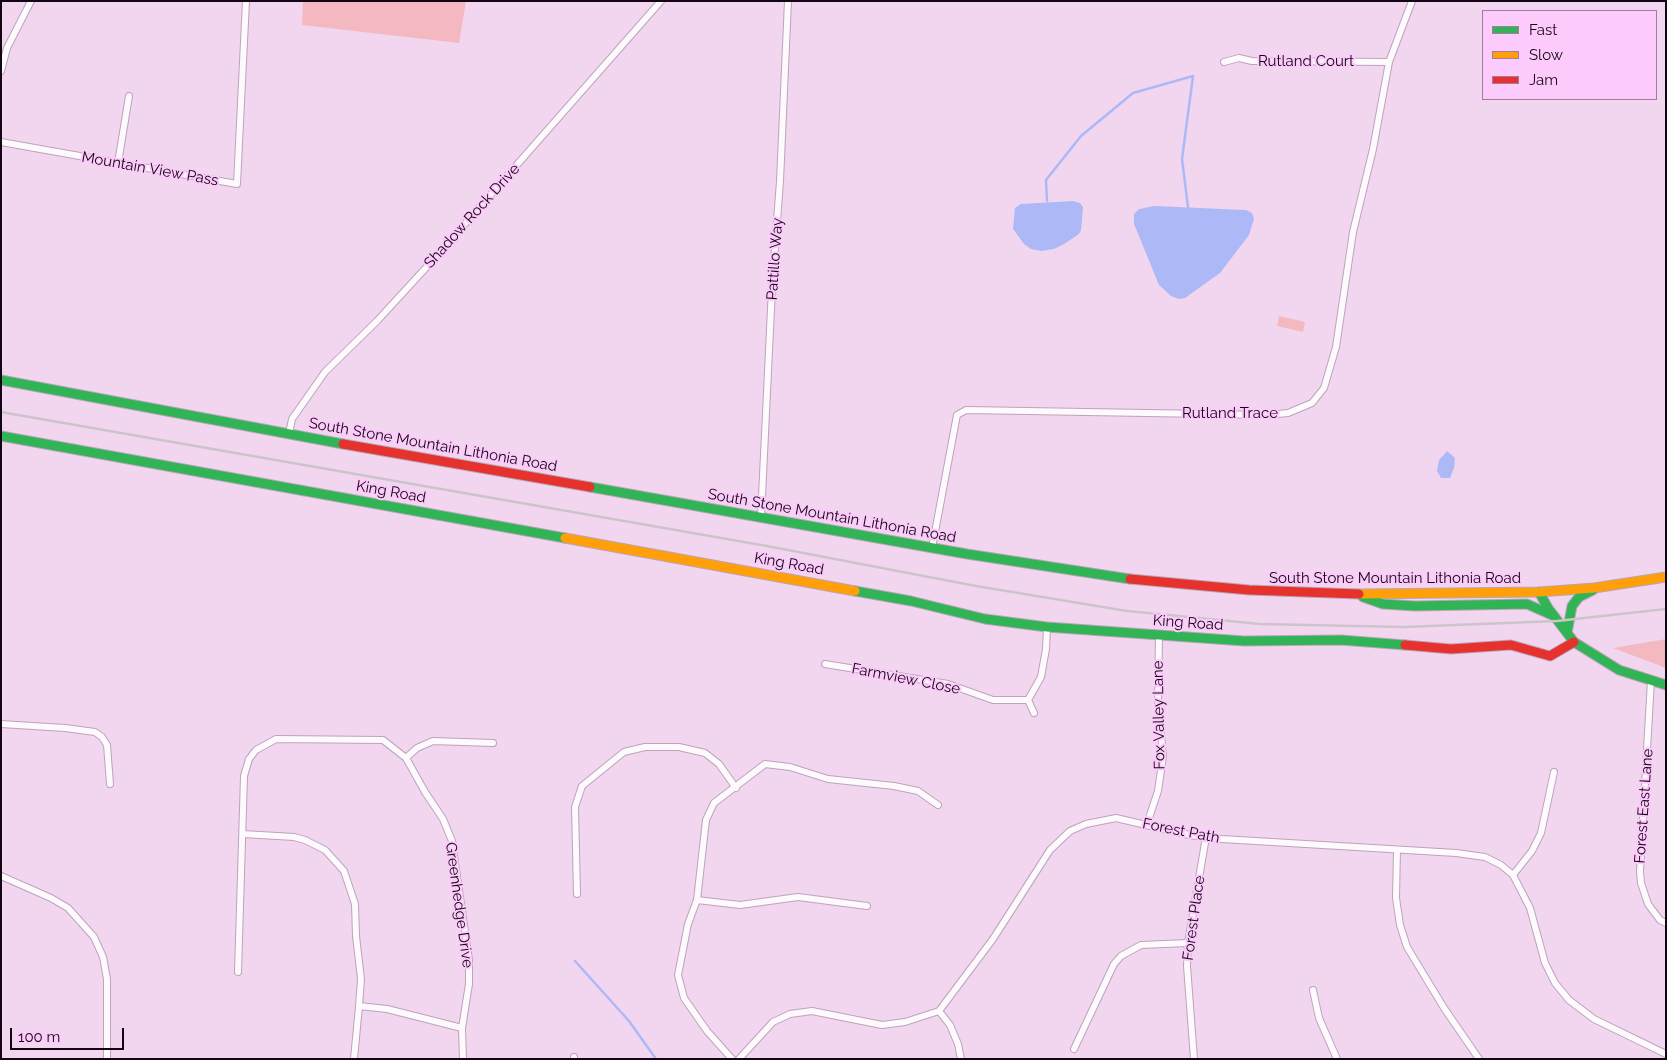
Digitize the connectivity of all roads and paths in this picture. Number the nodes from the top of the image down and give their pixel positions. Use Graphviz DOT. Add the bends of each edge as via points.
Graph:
graph roads {
  1 [pos="31,1"];
  2 [pos="246,1"];
  3 [pos="661,1"];
  4 [pos="788,1"];
  5 [pos="1412,1"];
  6 [pos="1224,62"];
  7 [pos="1389,62"];
  8 [pos="1,71"];
  9 [pos="129,96"];
  10 [pos="1,142"];
  11 [pos="118,163"];
  12 [pos="1,380"];
  13 [pos="289,434"];
  14 [pos="1,436"];
  15 [pos="761,517"];
  16 [pos="932,548"];
  17 [pos="1666,577"];
  18 [pos="1600,587"];
  19 [pos="1539,592"];
  20 [pos="1356,594"];
  21 [pos="1554,616"];
  22 [pos="1047,627"];
  23 [pos="1567,633"];
  24 [pos="1159,635"];
  25 [pos="1574,642"];
  26 [pos="825,664"];
  27 [pos="1651,680"];
  28 [pos="1666,685"];
  29 [pos="1028,700"];
  30 [pos="1034,713"];
  31 [pos="1,724"];
  32 [pos="493,743"];
  33 [pos="406,758"];
  34 [pos="1554,772"];
  35 [pos="110,784"];
  36 [pos="736,788"];
  37 [pos="938,805"];
  38 [pos="1148,824"];
  39 [pos="243,834"];
  40 [pos="1206,837"];
  41 [pos="1397,850"];
  42 [pos="1513,875"];
  43 [pos="1,876"];
  44 [pos="577,894"];
  45 [pos="697,900"];
  46 [pos="866,906"];
  47 [pos="1666,923"];
  48 [pos="1188,943"];
  49 [pos="238,972"];
  50 [pos="1313,990"];
  51 [pos="360,1006"];
  52 [pos="939,1011"];
  53 [pos="462,1028"];
  54 [pos="1074,1049"];
  55 [pos="1666,1054"];
  56 [pos="107,1059"];
  57 [pos="354,1059"];
  58 [pos="463,1059"];
  59 [pos="732,1059"];
  60 [pos="739,1059"];
  61 [pos="960,1059"];
  62 [pos="1194,1059"];
  63 [pos="1337,1059"];
  64 [pos="1479,1059"];
  1 -- 8 [label="street" via="7,48"];
  2 -- 11 [label="street, Mountain View Pass" via="237,184"];
  3 -- 13 [label="street, Shadow Rock Drive" via="434,259 325,372 292,419"];
  4 -- 15 [label="street, Pattillo Way"];
  5 -- 7 [label="street, Rutland Trace"];
  6 -- 7 [label="street, Rutland Court" via="1239,58 1252,61"];
  7 -- 16 [label="street, Rutland Trace" via="1353,232 1336,347 1324,388 1312,403 1288,413 1268,415 966,410 957,415"];
  9 -- 11 [label="street"];
  10 -- 11 [label="street, Mountain View Pass"];
  12 -- 13 [label="main road, South Stone Mountain Lithonia Road"];
  13 -- 15 [label="main road, South Stone Mountain Lithonia Road"];
  14 -- 22 [label="main road, King Road" via="910,601 985,619"];
  15 -- 16 [label="main road, South Stone Mountain Lithonia Road"];
  16 -- 20 [label="main road, South Stone Mountain Lithonia Road" via="1154,581 1249,590"];
  17 -- 18 [label="main road, South Stone Mountain Lithonia Road"];
  18 -- 19 [label="main road, South Stone Mountain Lithonia Road"];
  18 -- 23 [label="main road" via="1579,597 1572,606"];
  19 -- 20 [label="main road, South Stone Mountain Lithonia Road"];
  19 -- 21 [label="main road"];
  20 -- 21 [label="main road" via="1383,604 1415,606 1527,604"];
  21 -- 23 [label="main road"];
  22 -- 24 [label="main road, King Road"];
  22 -- 29 [label="street" via="1041,677"];
  23 -- 25 [label="main road"];
  24 -- 25 [label="main road, King Road" via="1244,641 1341,640 1451,649 1511,645 1550,656"];
  24 -- 38 [label="street, Fox Valley Lane" via="1158,702 1163,756 1158,791"];
  25 -- 27 [label="main road" via="1619,670"];
  26 -- 29 [label="street, Farmview Close" via="948,684 993,700"];
  27 -- 28 [label="main road"];
  27 -- 47 [label="street, Forest East Lane" via="1640,871 1648,904"];
  29 -- 30 [label="street"];
  31 -- 35 [label="street" via="94,732 107,745"];
  32 -- 33 [label="street" via="433,741 417,748"];
  33 -- 39 [label="street, Greenhedge Drive" via="383,740 287,738 265,743 249,759 244,776"];
  33 -- 53 [label="street, Greenhedge Drive" via="443,819 452,841 469,960"];
  34 -- 42 [label="street" via="1541,833"];
  36 -- 37 [label="street" via="765,764 790,767 828,780 918,791"];
  36 -- 44 [label="street" via="719,764 705,754 679,747 645,747 624,752 582,786 575,807"];
  36 -- 45 [label="street" via="714,803 706,820"];
  38 -- 40 [label="street, Forest Path"];
  38 -- 52 [label="street, Forest Path" via="1116,818 1070,831 1050,850 993,939"];
  39 -- 49 [label="street, Greenhedge Drive"];
  39 -- 51 [label="street" via="305,840 325,850 344,871 355,904 362,979"];
  40 -- 41 [label="street, Forest Path"];
  40 -- 48 [label="street, Forest Place"];
  41 -- 42 [label="street, Forest Path" via="1485,857"];
  41 -- 64 [label="street" via="1396,898 1403,936 1412,957"];
  42 -- 55 [label="street, Forest Path" via="1530,908 1545,963 1562,992 1594,1019"];
  43 -- 56 [label="street" via="68,908 94,937 103,957 107,979"];
  45 -- 46 [label="street" via="740,905 798,897"];
  45 -- 59 [label="street" via="679,964 680,986 684,998 702,1024"];
  48 -- 54 [label="street" via="1141,945 1121,956 1114,964"];
  48 -- 62 [label="street, Forest Place"];
  50 -- 63 [label="street" via="1319,1018"];
  51 -- 53 [label="street" via="387,1009"];
  51 -- 57 [label="street"];
  52 -- 60 [label="street" via="905,1022 882,1025 812,1011 790,1014 773,1022"];
  52 -- 61 [label="street" via="950,1025"];
  53 -- 58 [label="street, Greenhedge Drive"];
}
